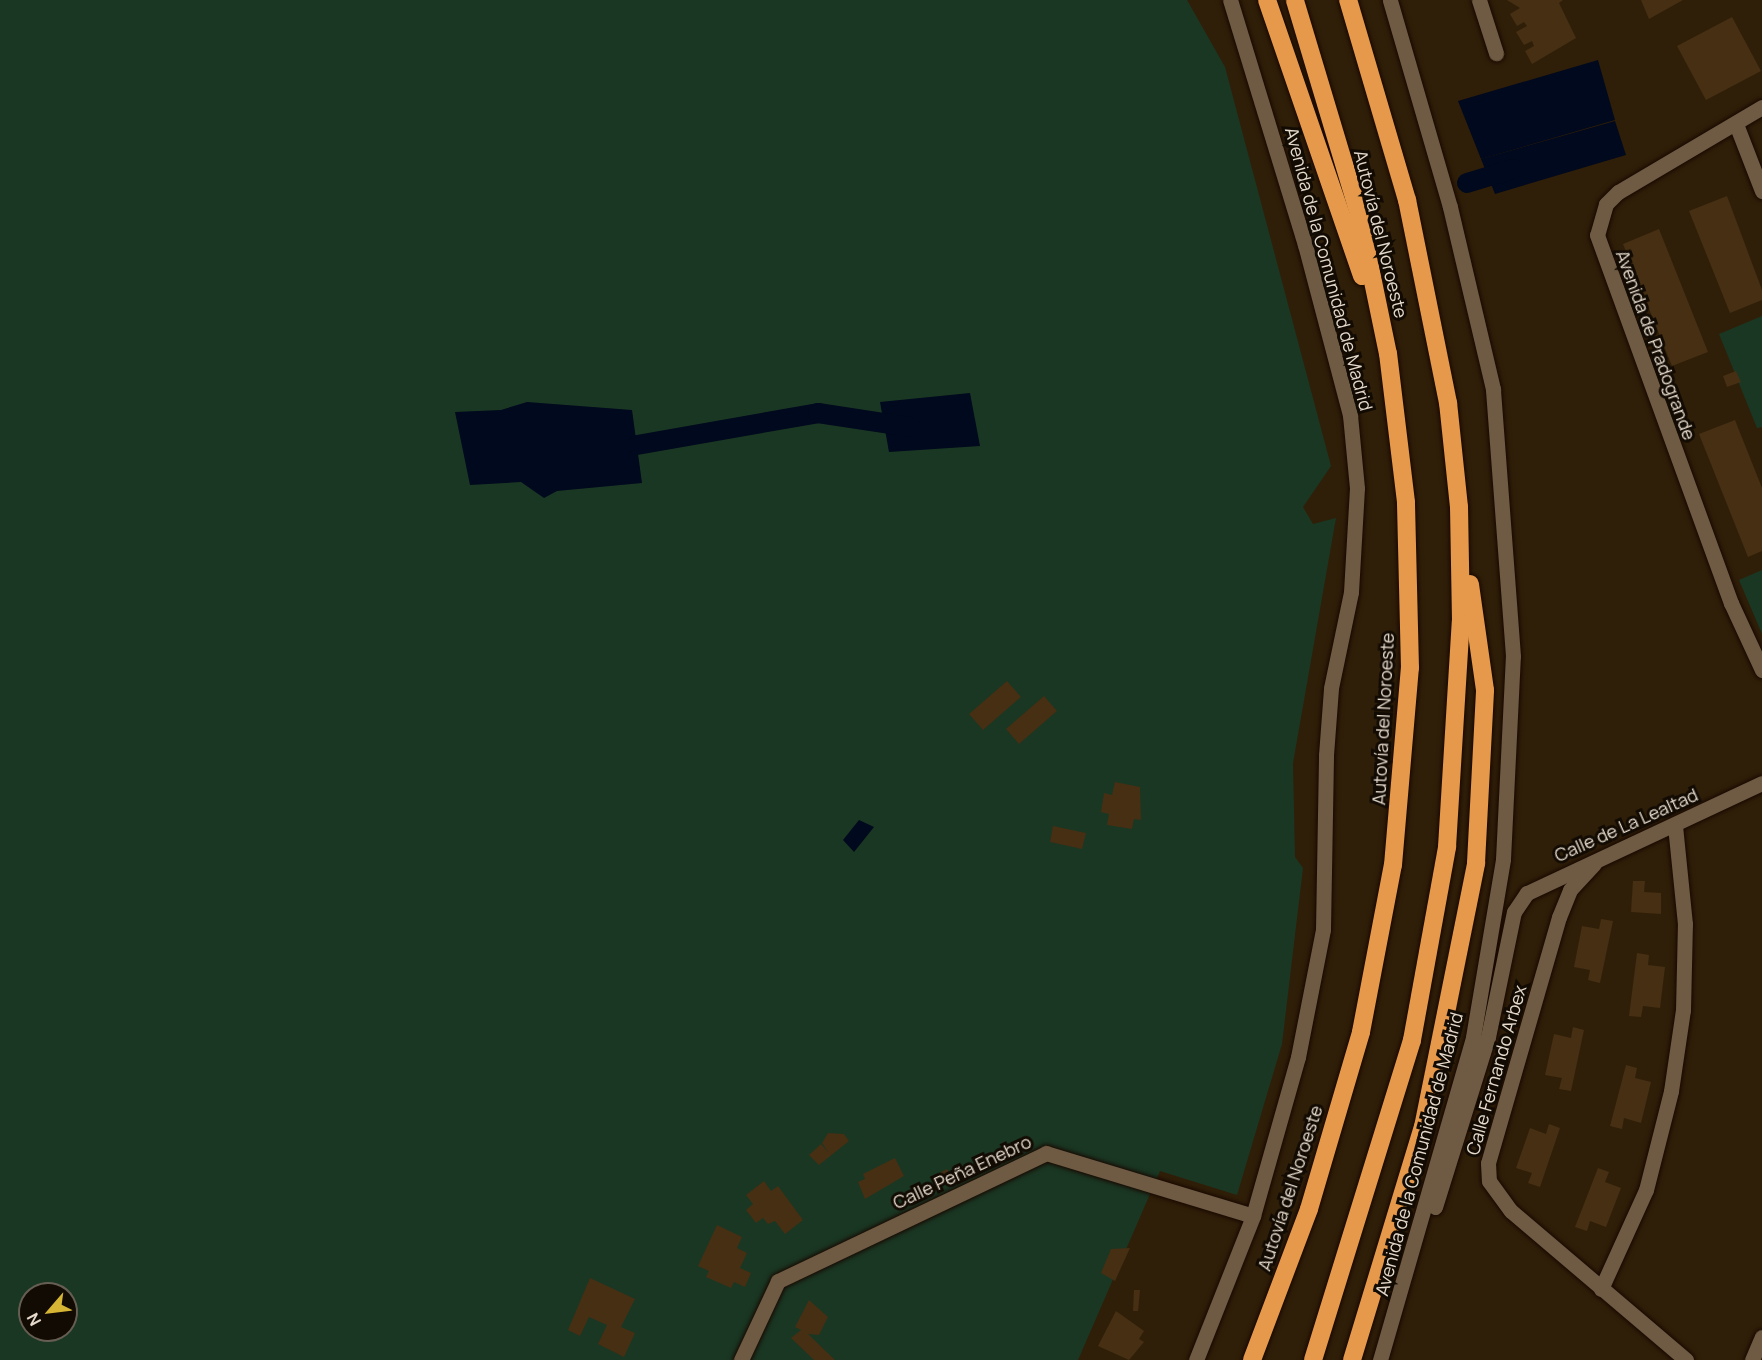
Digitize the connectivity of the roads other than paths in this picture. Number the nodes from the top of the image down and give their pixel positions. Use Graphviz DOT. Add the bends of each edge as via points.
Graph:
graph roads {
  1 [pos="1230,0"];
  2 [pos="1267,0"];
  3 [pos="1295,0"];
  4 [pos="1348,0"];
  5 [pos="1390,0"];
  6 [pos="1479,0"];
  7 [pos="1496,53"];
  8 [pos="1762,107"];
  9 [pos="1736,124"];
  10 [pos="1762,191"];
  11 [pos="1388,354"];
  12 [pos="1459,507"];
  13 [pos="1762,670"];
  14 [pos="1762,783"];
  15 [pos="1675,825"];
  16 [pos="1596,861"];
  17 [pos="1253,1216"];
  18 [pos="1412,1262"];
  19 [pos="1601,1289"];
  20 [pos="1762,1337"];
  21 [pos="741,1360"];
  22 [pos="1196,1360"];
  23 [pos="1252,1360"];
  24 [pos="1313,1360"];
  25 [pos="1352,1360"];
  26 [pos="1380,1360"];
  27 [pos="1686,1360"];
  28 [pos="1752,1360"];
  1 -- 17 [label="street, Avenida de la Comunidad de Madrid" via="1302,234 1350,415 1357,488 1351,592 1331,688 1323,929 1298,1057"];
  2 -- 11 [label="highway"];
  3 -- 11 [label="highway, Autovía del Noroeste" via="1359,214"];
  4 -- 12 [label="highway, Autovía del Noroeste" via="1407,200 1448,403"];
  5 -- 18 [label="street, Avenida de la Comunidad de Madrid" via="1450,207 1493,390 1513,656 1503,859 1473,1037"];
  6 -- 7 [label="street"];
  8 -- 9 [label="street, Avenida de Pradogrande"];
  9 -- 10 [label="street"];
  9 -- 13 [label="street, Avenida de Pradogrande" via="1618,192 1606,204 1598,235 1731,603"];
  11 -- 23 [label="highway, Autovía del Noroeste" via="1406,502 1410,668 1393,865 1361,1032 1309,1209"];
  12 -- 24 [label="highway, Autovía del Noroeste" via="1458,736 1447,847 1412,1040"];
  12 -- 25 [label="highway" via="1485,690 1476,863 1423,1127"];
  14 -- 15 [label="street, Calle de La Lealtad"];
  15 -- 16 [label="street, Calle de La Lealtad"];
  15 -- 19 [label="street" via="1685,924 1683,1010 1671,1091 1646,1190"];
  16 -- 18 [label="street, Calle de La Lealtad" via="1527,893 1514,912 1488,1037 1449,1174"];
  16 -- 19 [label="street, Calle Fernando Arbex" via="1570,890 1559,917 1488,1163 1496,1197"];
  17 -- 21 [label="street, Calle Peña Enebro" via="1046,1153 778,1281"];
  17 -- 22 [label="street, Avenida de la Comunidad de Madrid"];
  18 -- 26 [label="street, Avenida de la Comunidad de Madrid"];
  19 -- 27 [label="street, Calle Fernando Arbex"];
  20 -- 28 [label="street"];
}
